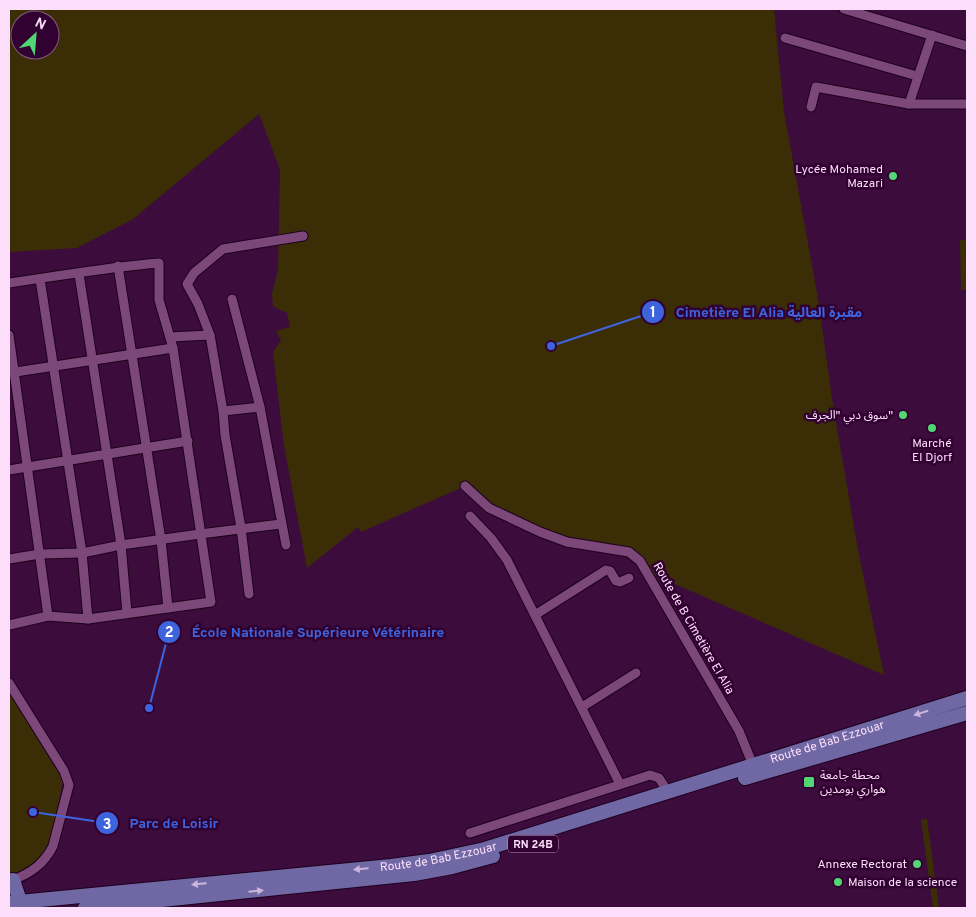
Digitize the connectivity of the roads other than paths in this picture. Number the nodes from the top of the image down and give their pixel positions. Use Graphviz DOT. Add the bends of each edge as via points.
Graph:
graph roads {
  1 [pos="844,9"];
  2 [pos="932,35"];
  3 [pos="785,38"];
  4 [pos="967,46"];
  5 [pos="917,76"];
  6 [pos="909,104"];
  7 [pos="967,104"];
  8 [pos="811,107"];
  9 [pos="302,236"];
  10 [pos="118,266"];
  11 [pos="79,274"];
  12 [pos="40,279"];
  13 [pos="9,283"];
  14 [pos="232,299"];
  15 [pos="9,335"];
  16 [pos="210,335"];
  17 [pos="170,336"];
  18 [pos="173,348"];
  19 [pos="132,354"];
  20 [pos="92,359"];
  21 [pos="53,366"];
  22 [pos="11,372"];
  23 [pos="260,407"];
  24 [pos="223,411"];
  25 [pos="188,441"];
  26 [pos="146,448"];
  27 [pos="106,454"];
  28 [pos="67,460"];
  29 [pos="27,467"];
  30 [pos="9,470"];
  31 [pos="465,486"];
  32 [pos="470,516"];
  33 [pos="281,524"];
  34 [pos="241,528"];
  35 [pos="200,534"];
  36 [pos="160,540"];
  37 [pos="121,545"];
  38 [pos="286,545"];
  39 [pos="82,553"];
  40 [pos="40,554"];
  41 [pos="9,559"];
  42 [pos="629,578"];
  43 [pos="249,594"];
  44 [pos="168,608"];
  45 [pos="127,613"];
  46 [pos="535,615"];
  47 [pos="48,616"];
  48 [pos="88,619"];
  49 [pos="9,625"];
  50 [pos="636,673"];
  51 [pos="9,683"];
  52 [pos="967,698"];
  53 [pos="582,707"];
  54 [pos="967,713"];
  55 [pos="818,751"];
  56 [pos="755,770"];
  57 [pos="620,784"];
  58 [pos="668,792"];
  59 [pos="470,833"];
  60 [pos="13,880"];
  61 [pos="16,904"];
  62 [pos="85,908"];
  1 -- 2 [label="street"];
  2 -- 4 [label="street"];
  2 -- 5 [label="street"];
  3 -- 5 [label="street"];
  5 -- 6 [label="street"];
  6 -- 7 [label="street"];
  6 -- 8 [label="street" via="816,87"];
  9 -- 16 [label="street" via="223,249 194,273 186,284"];
  10 -- 11 [label="street"];
  10 -- 17 [label="street" via="159,263 159,300"];
  10 -- 19 [label="street"];
  11 -- 12 [label="street"];
  11 -- 20 [label="street"];
  12 -- 13 [label="street"];
  12 -- 21 [label="street"];
  14 -- 23 [label="street"];
  15 -- 22 [label="street"];
  16 -- 17 [label="street"];
  16 -- 24 [label="street"];
  17 -- 18 [label="street"];
  18 -- 19 [label="street"];
  18 -- 25 [label="street"];
  19 -- 20 [label="street"];
  19 -- 26 [label="street"];
  20 -- 21 [label="street"];
  20 -- 27 [label="street"];
  21 -- 22 [label="street"];
  21 -- 28 [label="street"];
  22 -- 29 [label="street"];
  23 -- 24 [label="street"];
  23 -- 33 [label="street"];
  24 -- 34 [label="street"];
  25 -- 26 [label="street"];
  25 -- 35 [label="street"];
  26 -- 27 [label="street"];
  26 -- 36 [label="street"];
  27 -- 28 [label="street"];
  27 -- 37 [label="street"];
  28 -- 29 [label="street"];
  28 -- 39 [label="street"];
  29 -- 30 [label="street"];
  29 -- 40 [label="street"];
  31 -- 56 [label="street, Route de B Cimetière El Alia" via="489,508 540,532 567,542 633,554 739,731"];
  32 -- 46 [label="street" via="506,560"];
  33 -- 34 [label="street"];
  33 -- 38 [label="street"];
  34 -- 35 [label="street"];
  34 -- 43 [label="street"];
  35 -- 36 [label="street"];
  35 -- 44 [label="street" via="211,602"];
  36 -- 37 [label="street"];
  36 -- 44 [label="street"];
  37 -- 39 [label="street"];
  37 -- 45 [label="street"];
  39 -- 40 [label="street"];
  39 -- 48 [label="street"];
  40 -- 41 [label="street"];
  40 -- 47 [label="street"];
  42 -- 46 [label="street" via="616,581 606,570"];
  44 -- 45 [label="street"];
  45 -- 48 [label="street"];
  46 -- 53 [label="street"];
  47 -- 48 [label="street"];
  47 -- 49 [label="street"];
  50 -- 53 [label="street"];
  51 -- 60 [label="street" via="64,771 69,785 49,854 34,870"];
  52 -- 55 [label="main road, Route de Bab Ezzouar, one-way"];
  53 -- 57 [label="street"];
  54 -- 55 [label="main road, Route de Bab Ezzouar / RN 24B"];
  55 -- 56 [label="main road, Route de Bab Ezzouar / RN 24B"];
  56 -- 58 [label="main road, Route de Bab Ezzouar"];
  62 -- 56 [label="main road, Route de Bab Ezzouar / RN 24B, one-way" via="395,877 443,869 497,855"];
  57 -- 58 [label="street" via="655,775"];
  57 -- 59 [label="street"];
  58 -- 61 [label="main road, Route de Bab Ezzouar, one-way" via="485,849 429,861"];
  60 -- 61 [label="main road"];
}
